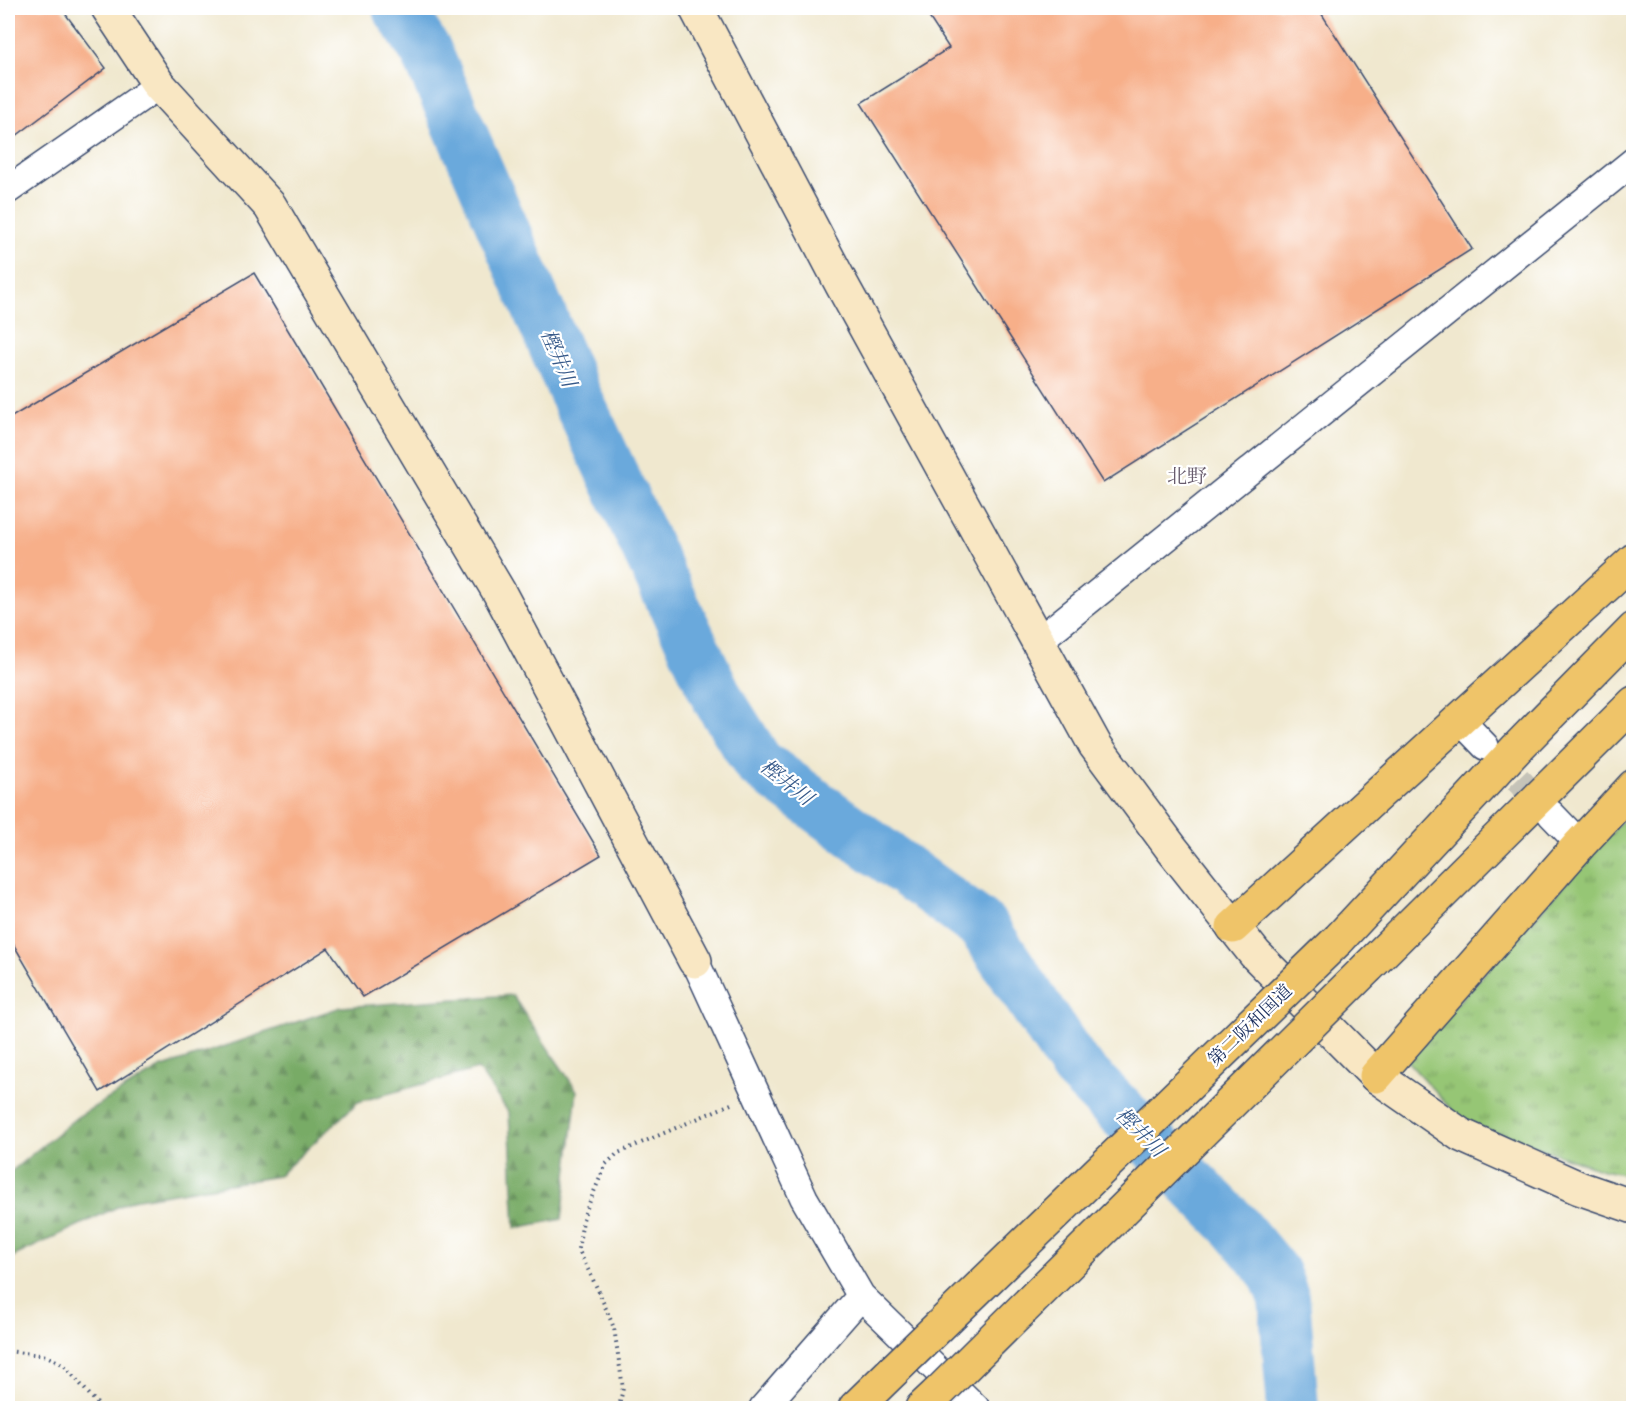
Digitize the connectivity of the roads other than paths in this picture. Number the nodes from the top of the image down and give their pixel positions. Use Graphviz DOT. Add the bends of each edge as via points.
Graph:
graph roads {
  1 [pos="108,8"];
  2 [pos="696,8"];
  3 [pos="159,85"];
  4 [pos="1634,161"];
  5 [pos="8,190"];
  6 [pos="1634,561"];
  7 [pos="1634,629"];
  8 [pos="1036,642"];
  9 [pos="1634,704"];
  10 [pos="1460,720"];
  11 [pos="1485,746"];
  12 [pos="1634,786"];
  13 [pos="1551,814"];
  14 [pos="1580,844"];
  15 [pos="1233,927"];
  16 [pos="694,961"];
  17 [pos="1376,1076"];
  18 [pos="1634,1208"];
  19 [pos="861,1296"];
  20 [pos="930,1401"];
  21 [pos="762,1408"];
  22 [pos="855,1408"];
  23 [pos="976,1408"];
  1 -- 3 [label="street"];
  2 -- 8 [label="street"];
  3 -- 5 [label="street"];
  3 -- 16 [label="street" via="270,206 499,592"];
  4 -- 8 [label="street"];
  6 -- 10 [label="highway"];
  7 -- 22 [label="highway, 第二阪和国道, bridge" via="1339,939"];
  8 -- 15 [label="street" via="1095,745"];
  9 -- 20 [label="highway, bridge"];
  10 -- 11 [label="street"];
  10 -- 15 [label="highway"];
  12 -- 14 [label="highway"];
  13 -- 14 [label="street"];
  14 -- 17 [label="highway"];
  15 -- 17 [label="street"];
  16 -- 19 [label="street" via="804,1198"];
  17 -- 18 [label="street" via="1461,1135 1578,1188"];
  19 -- 21 [label="street"];
  19 -- 23 [label="street"];
}
